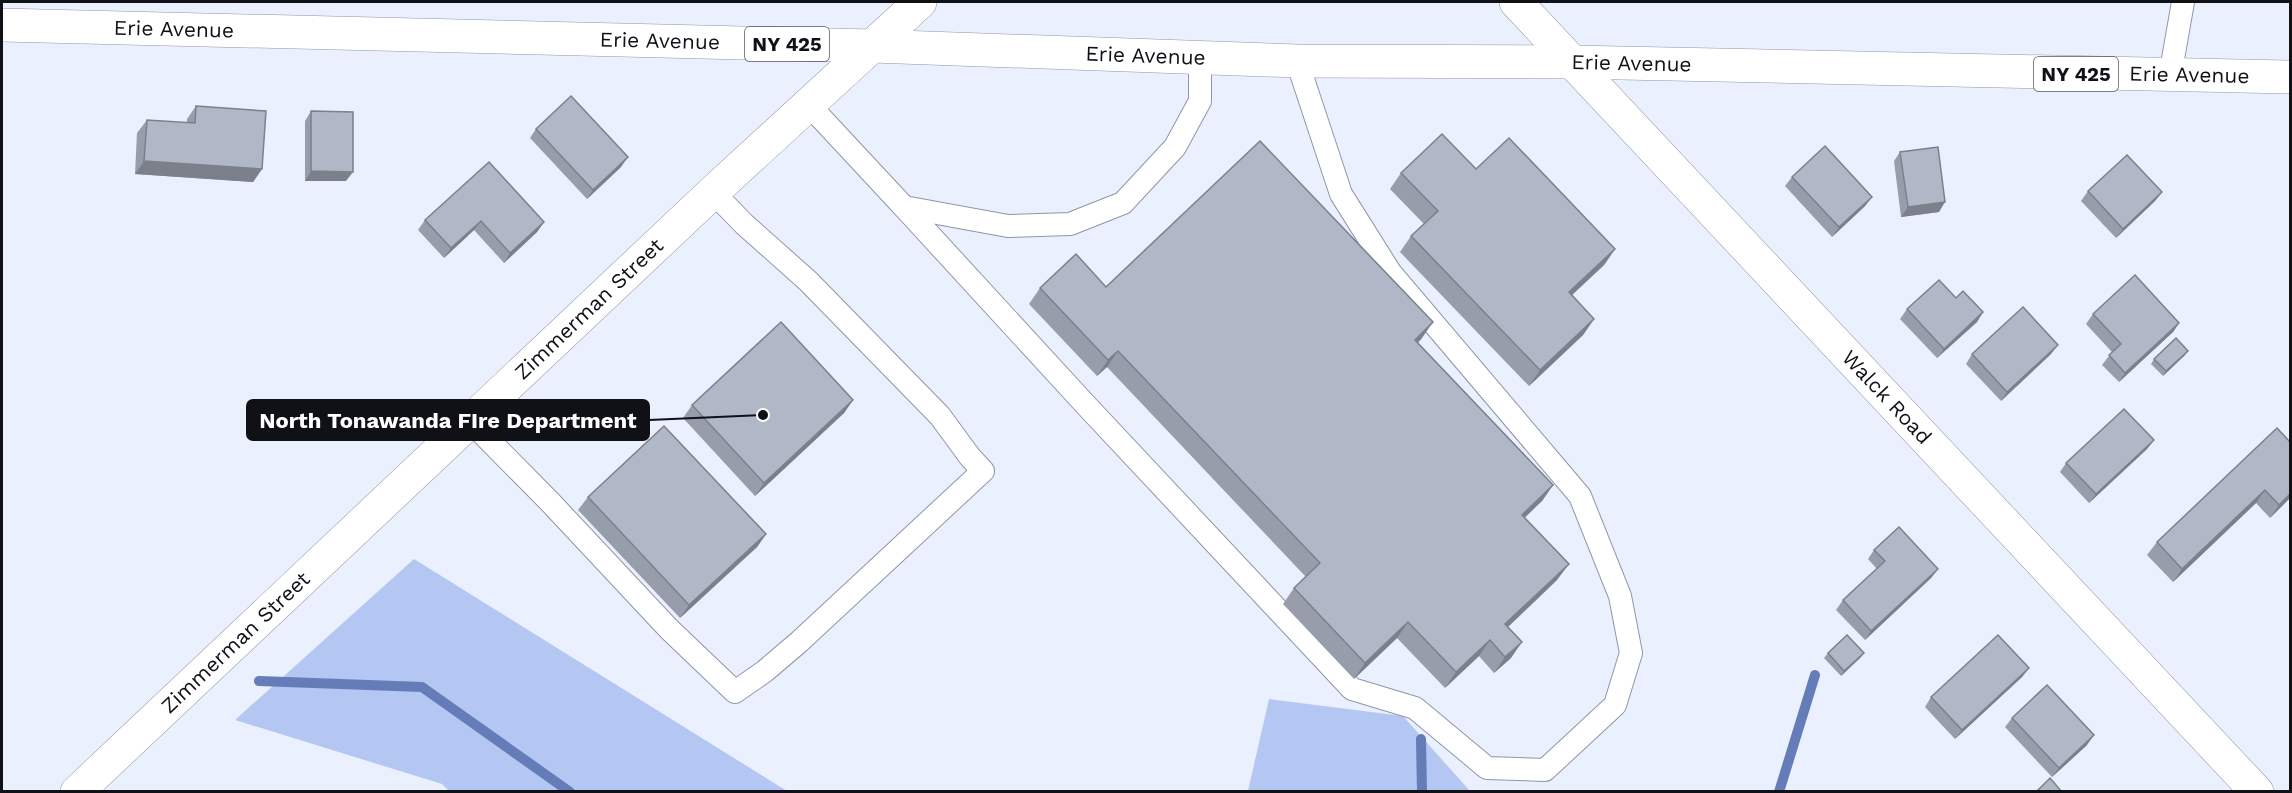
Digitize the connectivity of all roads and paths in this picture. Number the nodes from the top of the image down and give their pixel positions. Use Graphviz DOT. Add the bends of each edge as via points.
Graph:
graph roads {
  1 [pos="920,2"];
  2 [pos="1516,2"];
  3 [pos="2183,2"];
  4 [pos="2,25"];
  5 [pos="872,46"];
  6 [pos="1200,58"];
  7 [pos="1297,62"];
  8 [pos="1572,62"];
  9 [pos="2170,76"];
  10 [pos="2290,77"];
  11 [pos="809,105"];
  12 [pos="713,192"];
  13 [pos="904,207"];
  14 [pos="471,422"];
  15 [pos="77,792"];
  16 [pos="2256,792"];
  1 -- 5 [label="main road, Zimmerman Street"];
  2 -- 8 [label="main road, Walck Road"];
  3 -- 9 [label="lane"];
  4 -- 5 [label="main road, Erie Avenue / NY 425"];
  5 -- 6 [label="main road, Erie Avenue / NY 425"];
  5 -- 11 [label="main road, Zimmerman Street"];
  6 -- 7 [label="main road, Erie Avenue / NY 425"];
  6 -- 13 [label="lane" via="1200,101 1175,147 1124,203 1070,224 1008,226"];
  7 -- 8 [label="main road, Erie Avenue / NY 425"];
  7 -- 13 [label="lane" via="1341,194 1390,272 1580,496 1620,596 1631,653 1615,705 1545,770 1487,768 1415,708 1352,688"];
  8 -- 9 [label="main road, Erie Avenue / NY 425"];
  8 -- 16 [label="main road, Walck Road"];
  9 -- 10 [label="main road, Erie Avenue / NY 425"];
  11 -- 12 [label="main road, Zimmerman Street"];
  11 -- 13 [label="lane"];
  12 -- 14 [label="main road, Zimmerman Street"];
  12 -- 14 [label="lane" via="808,281 940,416 983,471 823,621 735,692 669,629"];
  14 -- 15 [label="main road, Zimmerman Street"];
}
